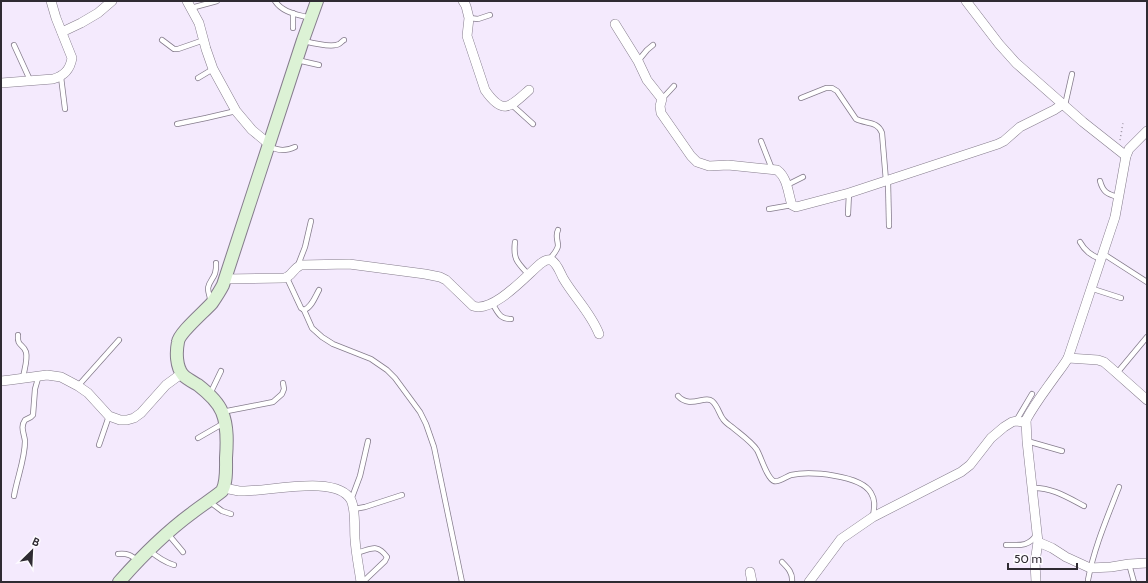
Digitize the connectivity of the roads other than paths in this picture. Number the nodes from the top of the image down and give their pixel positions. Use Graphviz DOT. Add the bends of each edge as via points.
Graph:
graph roads {
  1 [pos="51,1"];
  2 [pos="112,1"];
  3 [pos="218,1"];
  4 [pos="275,1"];
  5 [pos="463,1"];
  6 [pos="966,1"];
  7 [pos="318,2"];
  8 [pos="189,4"];
  9 [pos="293,13"];
  10 [pos="490,15"];
  11 [pos="311,18"];
  12 [pos="469,18"];
  13 [pos="615,24"];
  14 [pos="292,28"];
  15 [pos="62,32"];
  16 [pos="162,40"];
  17 [pos="204,40"];
  18 [pos="303,40"];
  19 [pos="344,40"];
  20 [pos="14,45"];
  21 [pos="653,45"];
  22 [pos="297,60"];
  23 [pos="638,61"];
  24 [pos="319,65"];
  25 [pos="213,69"];
  26 [pos="1072,74"];
  27 [pos="60,77"];
  28 [pos="198,78"];
  29 [pos="30,80"];
  30 [pos="1,83"];
  31 [pos="674,86"];
  32 [pos="528,90"];
  33 [pos="800,98"];
  34 [pos="662,99"];
  35 [pos="1064,104"];
  36 [pos="512,105"];
  37 [pos="65,109"];
  38 [pos="236,111"];
  39 [pos="177,124"];
  40 [pos="533,124"];
  41 [pos="1147,131"];
  42 [pos="761,141"];
  43 [pos="269,145"];
  44 [pos="295,147"];
  45 [pos="1126,156"];
  46 [pos="772,169"];
  47 [pos="803,177"];
  48 [pos="887,181"];
  49 [pos="1100,181"];
  50 [pos="787,185"];
  51 [pos="849,193"];
  52 [pos="1118,197"];
  53 [pos="792,205"];
  54 [pos="769,209"];
  55 [pos="848,214"];
  56 [pos="312,221"];
  57 [pos="889,226"];
  58 [pos="558,230"];
  59 [pos="515,242"];
  60 [pos="1080,242"];
  61 [pos="1101,256"];
  62 [pos="549,260"];
  63 [pos="216,263"];
  64 [pos="298,267"];
  65 [pos="528,274"];
  66 [pos="287,278"];
  67 [pos="225,279"];
  68 [pos="1147,282"];
  69 [pos="1090,288"];
  70 [pos="319,290"];
  71 [pos="1121,298"];
  72 [pos="211,303"];
  73 [pos="492,303"];
  74 [pos="304,310"];
  75 [pos="511,320"];
  76 [pos="599,334"];
  77 [pos="18,335"];
  78 [pos="1147,336"];
  79 [pos="119,340"];
  80 [pos="1068,358"];
  81 [pos="221,371"];
  82 [pos="1117,373"];
  83 [pos="182,374"];
  84 [pos="40,375"];
  85 [pos="23,378"];
  86 [pos="1,381"];
  87 [pos="283,383"];
  88 [pos="78,386"];
  89 [pos="1032,394"];
  90 [pos="210,396"];
  91 [pos="678,396"];
  92 [pos="1147,400"];
  93 [pos="109,416"];
  94 [pos="224,417"];
  95 [pos="1021,420"];
  96 [pos="198,438"];
  97 [pos="368,441"];
  98 [pos="1026,441"];
  99 [pos="99,445"];
  100 [pos="1062,451"];
  101 [pos="1119,487"];
  102 [pos="224,488"];
  103 [pos="1032,488"];
  104 [pos="402,495"];
  105 [pos="14,496"];
  106 [pos="208,501"];
  107 [pos="352,504"];
  108 [pos="1084,506"];
  109 [pos="231,514"];
  110 [pos="873,517"];
  111 [pos="1037,529"];
  112 [pos="168,534"];
  113 [pos="1038,542"];
  114 [pos="1006,545"];
  115 [pos="149,550"];
  116 [pos="183,552"];
  117 [pos="357,553"];
  118 [pos="118,554"];
  119 [pos="139,562"];
  120 [pos="782,562"];
  121 [pos="1147,563"];
  122 [pos="1129,564"];
  123 [pos="174,565"];
  124 [pos="1090,568"];
  125 [pos="750,572"];
  126 [pos="1088,580"];
  127 [pos="119,582"];
  128 [pos="362,582"];
  129 [pos="462,582"];
  130 [pos="752,582"];
  131 [pos="792,582"];
  132 [pos="809,582"];
  133 [pos="1036,582"];
  134 [pos="1134,582"];
  1 -- 15 [label="street"];
  2 -- 15 [label="street" via="98,13"];
  3 -- 8 [label="lane"];
  4 -- 9 [label="lane" via="280,8"];
  5 -- 12 [label="street"];
  6 -- 35 [label="street" via="1016,63"];
  7 -- 11 [label="street"];
  8 -- 17 [label="street"];
  9 -- 11 [label="lane"];
  9 -- 14 [label="lane"];
  10 -- 12 [label="lane" via="478,19"];
  11 -- 18 [label="street"];
  12 -- 36 [label="street" via="467,36 485,90 494,102 501,106"];
  13 -- 23 [label="street"];
  15 -- 27 [label="street" via="72,58 68,69"];
  16 -- 17 [label="lane" via="178,49"];
  17 -- 25 [label="street"];
  18 -- 19 [label="lane" via="320,45 339,45"];
  18 -- 22 [label="street"];
  20 -- 29 [label="lane"];
  21 -- 23 [label="lane"];
  22 -- 24 [label="lane"];
  22 -- 43 [label="street"];
  23 -- 34 [label="street" via="647,80"];
  25 -- 28 [label="lane"];
  25 -- 38 [label="street"];
  26 -- 35 [label="lane"];
  27 -- 29 [label="street"];
  27 -- 37 [label="lane"];
  29 -- 30 [label="street"];
  31 -- 34 [label="lane"];
  32 -- 36 [label="street"];
  33 -- 48 [label="lane" via="832,88 837,91 856,119 879,127 882,133"];
  34 -- 46 [label="street" via="661,112 697,162 709,166"];
  35 -- 45 [label="street"];
  35 -- 48 [label="street" via="1020,127 998,144"];
  36 -- 40 [label="lane"];
  38 -- 39 [label="lane"];
  38 -- 43 [label="street"];
  41 -- 45 [label="street" via="1129,149"];
  42 -- 46 [label="lane"];
  43 -- 44 [label="lane" via="284,151"];
  43 -- 67 [label="street"];
  45 -- 52 [label="street"];
  46 -- 50 [label="street" via="780,172"];
  47 -- 50 [label="lane"];
  48 -- 51 [label="street"];
  48 -- 57 [label="lane"];
  49 -- 52 [label="lane" via="1106,192"];
  50 -- 53 [label="street"];
  51 -- 53 [label="street"];
  51 -- 55 [label="lane"];
  52 -- 61 [label="street" via="1115,217"];
  53 -- 54 [label="lane"];
  56 -- 64 [label="lane"];
  58 -- 62 [label="lane" via="558,247"];
  59 -- 65 [label="lane" via="515,257"];
  60 -- 61 [label="lane" via="1093,256"];
  61 -- 68 [label="lane"];
  61 -- 69 [label="street"];
  62 -- 65 [label="street"];
  62 -- 76 [label="street" via="556,264"];
  63 -- 72 [label="lane" via="216,274 208,288"];
  64 -- 66 [label="street"];
  64 -- 73 [label="street" via="349,264 425,274 446,280 477,308"];
  65 -- 73 [label="street"];
  66 -- 67 [label="street"];
  66 -- 74 [label="lane"];
  67 -- 72 [label="street"];
  69 -- 71 [label="lane"];
  69 -- 80 [label="street"];
  70 -- 74 [label="lane"];
  72 -- 83 [label="street" via="179,339 177,356"];
  73 -- 75 [label="lane" via="501,316"];
  74 -- 129 [label="lane" via="312,328 322,338 371,359 387,370 420,412 434,447"];
  77 -- 85 [label="lane" via="18,342 26,354"];
  78 -- 82 [label="lane"];
  79 -- 88 [label="lane"];
  80 -- 82 [label="street" via="1104,362"];
  80 -- 95 [label="street"];
  81 -- 90 [label="lane"];
  82 -- 92 [label="street"];
  83 -- 90 [label="street"];
  83 -- 93 [label="street" via="166,385 134,418 120,420"];
  84 -- 85 [label="street"];
  84 -- 88 [label="street" via="61,377"];
  84 -- 105 [label="lane" via="35,389 33,415 25,420 22,426 25,440"];
  85 -- 86 [label="street"];
  87 -- 94 [label="lane" via="282,394 273,402"];
  88 -- 93 [label="street"];
  89 -- 95 [label="lane"];
  90 -- 94 [label="street"];
  91 -- 110 [label="lane" via="693,402 713,401 723,419 756,449 770,478 774,481 778,482 791,475 810,474 854,481 864,486 874,498"];
  93 -- 99 [label="lane"];
  94 -- 96 [label="lane"];
  94 -- 102 [label="street" via="227,447"];
  95 -- 98 [label="street"];
  95 -- 110 [label="street" via="1009,424 991,438 970,465 961,472"];
  97 -- 107 [label="lane"];
  98 -- 100 [label="lane"];
  98 -- 103 [label="street"];
  101 -- 124 [label="lane" via="1100,534"];
  102 -- 106 [label="street"];
  102 -- 107 [label="street" via="239,491 313,485 332,487 343,491"];
  103 -- 108 [label="lane" via="1041,487 1053,491"];
  103 -- 111 [label="street"];
  104 -- 107 [label="lane" via="365,507"];
  106 -- 109 [label="lane"];
  106 -- 112 [label="street"];
  107 -- 117 [label="street"];
  110 -- 132 [label="street" via="841,539"];
  111 -- 113 [label="street"];
  111 -- 114 [label="lane" via="1035,536 1025,545"];
  112 -- 115 [label="street"];
  112 -- 116 [label="lane"];
  113 -- 124 [label="street"];
  113 -- 133 [label="street"];
  115 -- 119 [label="street"];
  115 -- 123 [label="lane" via="158,558"];
  117 -- 128 [label="street"];
  117 -- 128 [label="lane" via="376,548 383,551 387,557 386,561"];
  118 -- 119 [label="lane" via="130,554"];
  119 -- 127 [label="street"];
  120 -- 131 [label="lane" via="790,571"];
  121 -- 122 [label="street"];
  122 -- 124 [label="street"];
  122 -- 134 [label="lane"];
  124 -- 126 [label="lane"];
  125 -- 130 [label="street"];
}
